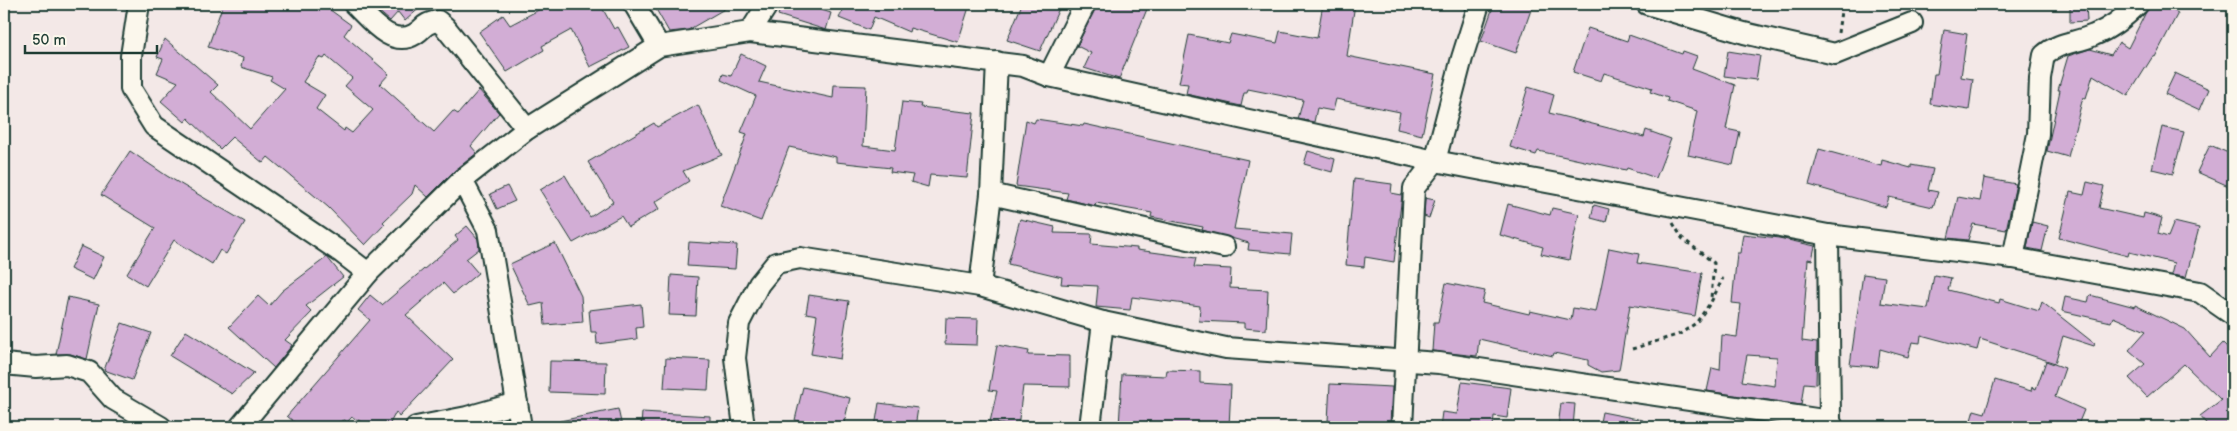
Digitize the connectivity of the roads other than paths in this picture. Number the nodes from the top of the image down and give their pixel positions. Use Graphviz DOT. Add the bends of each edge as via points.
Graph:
graph roads {
  1 [pos="139,4"];
  2 [pos="354,4"];
  3 [pos="634,4"];
  4 [pos="768,4"];
  5 [pos="1085,4"];
  6 [pos="1480,4"];
  7 [pos="1647,4"];
  8 [pos="2138,4"];
  9 [pos="1912,23"];
  10 [pos="750,32"];
  11 [pos="659,46"];
  12 [pos="997,62"];
  13 [pos="1048,76"];
  14 [pos="527,129"];
  15 [pos="1435,161"];
  16 [pos="462,180"];
  17 [pos="991,194"];
  18 [pos="1828,235"];
  19 [pos="1224,247"];
  20 [pos="2013,258"];
  21 [pos="368,273"];
  22 [pos="980,286"];
  23 [pos="2233,315"];
  24 [pos="1103,322"];
  25 [pos="1404,361"];
  26 [pos="4,364"];
  27 [pos="516,403"];
  28 [pos="1832,424"];
  29 [pos="248,426"];
  30 [pos="161,427"];
  31 [pos="416,427"];
  32 [pos="521,427"];
  33 [pos="744,427"];
  34 [pos="1090,427"];
  35 [pos="1402,427"];
  1 -- 21 [label="street" via="131,56 131,89 154,126"];
  2 -- 14 [label="street" via="386,34 401,39 415,34 426,23 438,21"];
  3 -- 11 [label="street"];
  4 -- 10 [label="street"];
  5 -- 13 [label="street"];
  6 -- 15 [label="street"];
  7 -- 9 [label="street" via="1744,33 1835,54"];
  8 -- 20 [label="street" via="2113,26 2093,36 2058,45 2044,55 2038,134"];
  10 -- 11 [label="street"];
  10 -- 12 [label="street"];
  11 -- 14 [label="street"];
  12 -- 13 [label="street" via="1023,66"];
  12 -- 17 [label="street"];
  13 -- 15 [label="street"];
  14 -- 16 [label="street"];
  15 -- 18 [label="street"];
  15 -- 25 [label="street" via="1414,188"];
  16 -- 21 [label="street"];
  16 -- 27 [label="street" via="488,230"];
  17 -- 19 [label="street"];
  17 -- 22 [label="street"];
  18 -- 20 [label="street"];
  18 -- 28 [label="street"];
  20 -- 23 [label="street" via="2200,292"];
  21 -- 29 [label="street"];
  22 -- 24 [label="street"];
  22 -- 33 [label="street" via="800,258 776,263 760,284 740,323 735,358"];
  24 -- 25 [label="street" via="1226,348"];
  24 -- 34 [label="street"];
  25 -- 28 [label="street" via="1439,363"];
  25 -- 35 [label="street"];
  26 -- 30 [label="street" via="68,365 89,372 113,399"];
  27 -- 31 [label="street"];
  27 -- 32 [label="street"];
}
